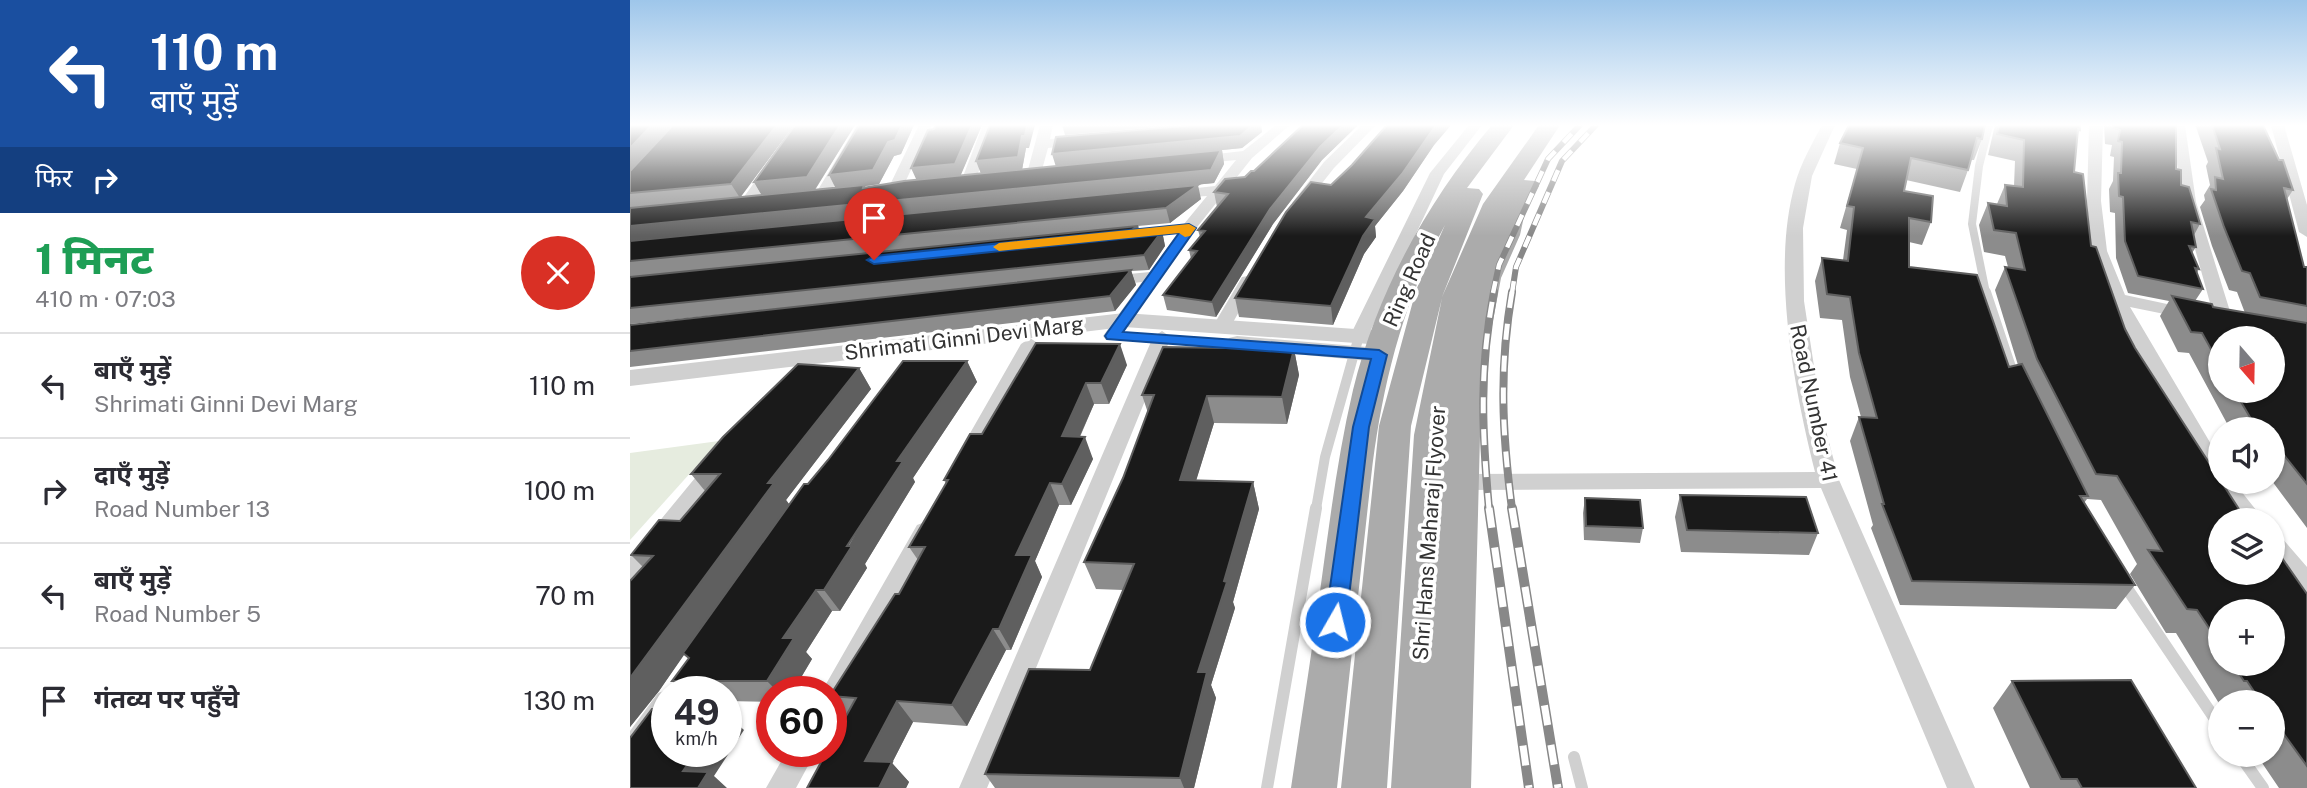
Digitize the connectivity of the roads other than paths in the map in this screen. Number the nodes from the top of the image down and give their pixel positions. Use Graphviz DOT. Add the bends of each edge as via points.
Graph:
graph roads {
  1 [pos="774,162"];
  2 [pos="839,162"];
  3 [pos="908,162"];
  4 [pos="976,162"];
  5 [pos="1037,162"];
  6 [pos="1242,162"];
  7 [pos="1331,162"];
  8 [pos="1474,162"];
  9 [pos="1485,162"];
  10 [pos="1525,162"];
  11 [pos="1536,162"];
  12 [pos="1813,162"];
  13 [pos="1980,162"];
  14 [pos="2095,162"];
  15 [pos="2183,162"];
  16 [pos="2288,162"];
  17 [pos="1033,177"];
  18 [pos="967,184"];
  19 [pos="1220,190"];
  20 [pos="894,191"];
  21 [pos="1165,195"];
  22 [pos="845,196"];
  23 [pos="770,203"];
  24 [pos="1484,205"];
  25 [pos="2302,205"];
  26 [pos="1288,217"];
  27 [pos="1189,228"];
  28 [pos="2307,232"];
  29 [pos="1102,237"];
  30 [pos="1254,272"];
  31 [pos="1155,276"];
  32 [pos="1487,278"];
  33 [pos="1086,283"];
  34 [pos="2118,299"];
  35 [pos="1222,326"];
  36 [pos="1118,328"];
  37 [pos="1162,337"];
  38 [pos="1030,344"];
  39 [pos="1369,345"];
  40 [pos="630,378"];
  41 [pos="2017,386"];
  42 [pos="630,391"];
  43 [pos="731,447"];
  44 [pos="2208,458"];
  45 [pos="957,474"];
  46 [pos="1828,480"];
  47 [pos="1462,482"];
  48 [pos="2232,494"];
  49 [pos="2243,508"];
  50 [pos="937,510"];
  51 [pos="2285,557"];
  52 [pos="2112,565"];
  53 [pos="630,574"];
  54 [pos="2307,583"];
  55 [pos="844,676"];
  56 [pos="2208,710"];
  57 [pos="651,724"];
  58 [pos="630,754"];
  59 [pos="1574,757"];
  60 [pos="792,767"];
  61 [pos="2248,767"];
  62 [pos="780,788"];
  63 [pos="973,788"];
  64 [pos="1266,788"];
  65 [pos="1314,788"];
  66 [pos="1364,788"];
  67 [pos="1414,788"];
  68 [pos="1448,788"];
  69 [pos="1583,788"];
  70 [pos="1961,788"];
  71 [pos="2263,788"];
  1 -- 23 [label="street" via="739,206"];
  2 -- 22 [label="street" via="814,199"];
  3 -- 20 [label="street"];
  4 -- 18 [label="street"];
  5 -- 17 [label="street"];
  6 -- 19 [label="street"];
  7 -- 26 [label="street"];
  8 -- 39 [label="main road, Ring Road" via="1448,199"];
  9 -- 24 [label="main road"];
  10 -- 24 [label="main road, Shri Hans Maharaj Flyover"];
  11 -- 32 [label="main road"];
  12 -- 46 [label="street, Road Number 41" via="1800,192 1793,255 1796,319"];
  13 -- 41 [label="lane" via="1972,224 1986,294"];
  14 -- 34 [label="street" via="2099,251"];
  15 -- 34 [label="street" via="2189,202 2230,323"];
  16 -- 25 [label="street"];
  19 -- 21 [label="street"];
  19 -- 27 [label="street"];
  24 -- 32 [label="main road" via="1497,230"];
  24 -- 66 [label="main road, Shri Hans Maharaj Flyover" via="1430,290 1395,426"];
  24 -- 67 [label="main road, Shri Hans Maharaj Flyover" via="1456,297 1431,435"];
  25 -- 28 [label="street"];
  27 -- 29 [label="street"];
  27 -- 31 [label="street"];
  30 -- 35 [label="street"];
  31 -- 33 [label="street"];
  31 -- 36 [label="street"];
  32 -- 47 [label="main road" via="1471,358"];
  34 -- 44 [label="street"];
  35 -- 36 [label="street, Shrimati Ginni Devi Marg"];
  35 -- 39 [label="street, Shrimati Ginni Devi Marg"];
  36 -- 37 [label="street, Shrimati Ginni Devi Marg"];
  36 -- 38 [label="street, Shrimati Ginni Devi Marg"];
  36 -- 40 [label="street, Shrimati Ginni Devi Marg"];
  37 -- 39 [label="street, Shrimati Ginni Devi Marg"];
  37 -- 63 [label="street"];
  38 -- 42 [label="street, Shrimati Ginni Devi Marg" via="903,363"];
  38 -- 45 [label="street"];
  39 -- 64 [label="lane" via="1325,457"];
  39 -- 65 [label="main road, Ring Road"];
  43 -- 53 [label="street"];
  46 -- 47 [label="street"];
  46 -- 70 [label="street, Road Number 41"];
  47 -- 68 [label="main road"];
  48 -- 49 [label="street"];
  50 -- 55 [label="street"];
  51 -- 54 [label="street"];
  52 -- 56 [label="lane"];
  57 -- 58 [label="street"];
  59 -- 69 [label="lane"];
  60 -- 62 [label="street"];
  61 -- 71 [label="lane"];
}
